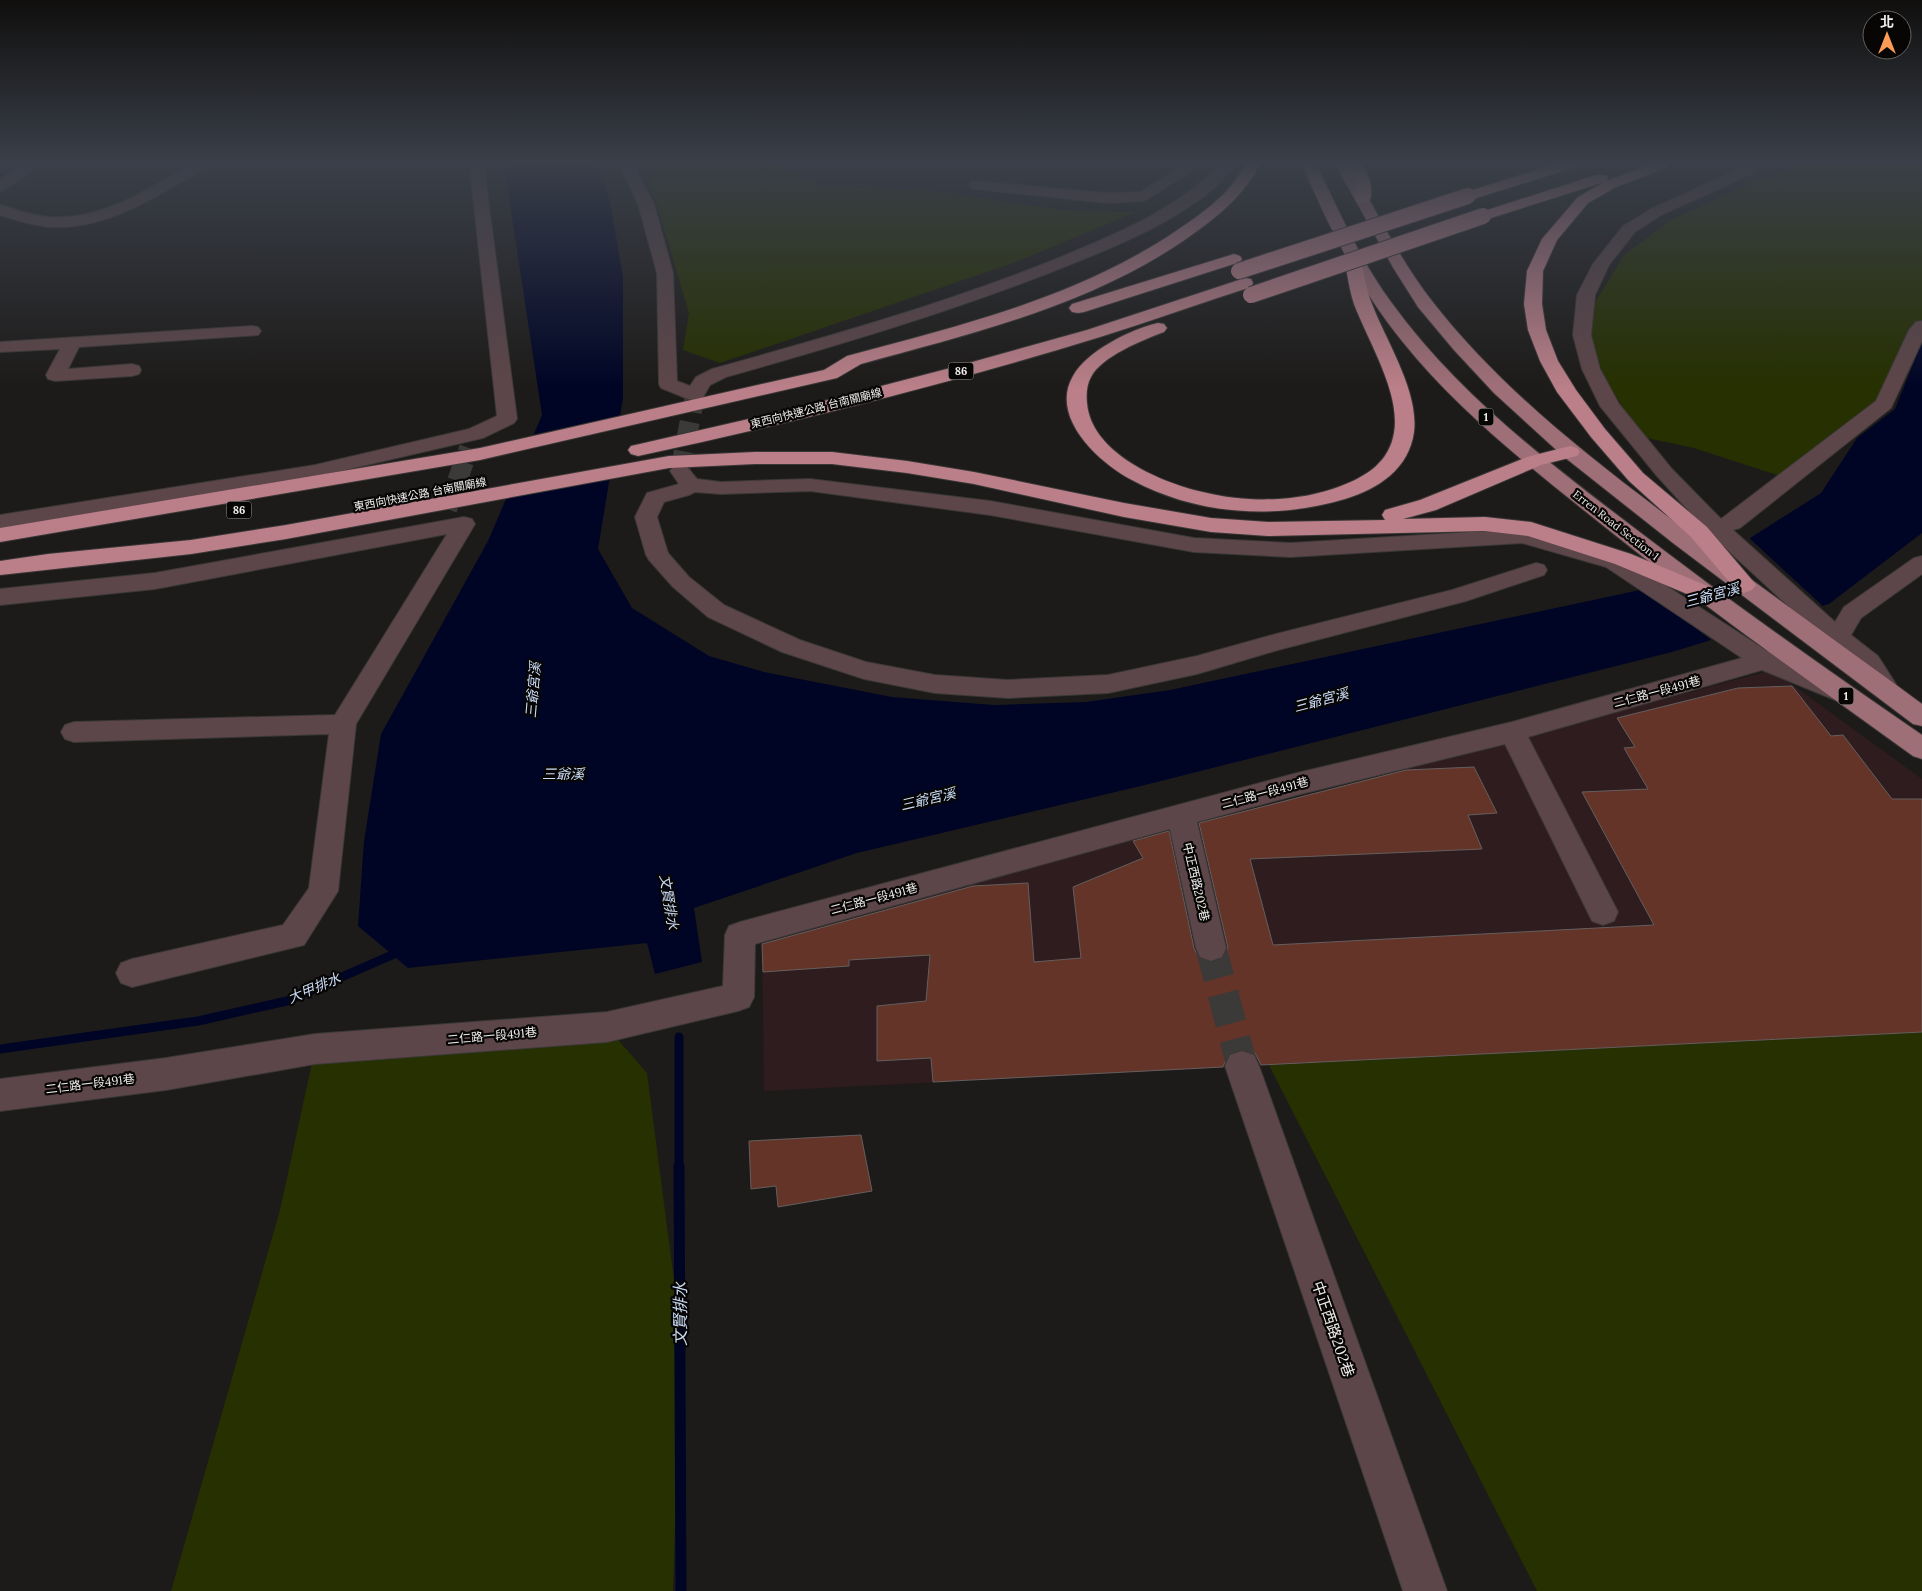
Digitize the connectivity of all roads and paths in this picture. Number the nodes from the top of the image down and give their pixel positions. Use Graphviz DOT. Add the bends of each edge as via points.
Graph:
graph roads {
  1 [pos="485,238"];
  2 [pos="655,238"];
  3 [pos="1118,238"];
  4 [pos="1175,238"];
  5 [pos="1344,238"];
  6 [pos="1359,238"];
  7 [pos="1359,238"];
  8 [pos="1384,238"];
  9 [pos="1551,238"];
  10 [pos="1622,238"];
  11 [pos="1352,256"];
  12 [pos="1242,277"];
  13 [pos="1922,326"];
  14 [pos="252,331"];
  15 [pos="73,342"];
  16 [pos="0,347"];
  17 [pos="132,370"];
  18 [pos="830,374"];
  19 [pos="678,449"];
  20 [pos="1570,452"];
  21 [pos="1534,461"];
  22 [pos="465,478"];
  23 [pos="0,522"];
  24 [pos="1330,527"];
  25 [pos="1709,530"];
  26 [pos="0,535"];
  27 [pos="0,547"];
  28 [pos="1618,561"];
  29 [pos="1922,563"];
  30 [pos="0,568"];
  31 [pos="1536,570"];
  32 [pos="1707,594"];
  33 [pos="0,597"];
  34 [pos="1821,630"];
  35 [pos="1768,653"];
  36 [pos="1886,689"];
  37 [pos="1922,716"];
  38 [pos="343,724"];
  39 [pos="74,732"];
  40 [pos="1512,732"];
  41 [pos="1922,749"];
  42 [pos="1181,815"];
  43 [pos="1603,912"];
  44 [pos="1211,948"];
  45 [pos="132,973"];
  46 [pos="1242,1066"];
  47 [pos="0,1095"];
  48 [pos="1425,1591"];
  1 -- 22 [label="street" via="507,419"];
  2 -- 3 [label="street" via="665,273 668,384 694,395 703,381 720,373 933,309 1041,271"];
  4 -- 18 [label="highway" via="1088,288 854,360"];
  5 -- 11 [label="main road, 1"];
  6 -- 12 [label="highway, bridge"];
  7 -- 12 [label="highway, 東西向快速公路 台南關廟線 / 86, bridge"];
  8 -- 20 [label="main road, 1" via="1424,303 1460,346 1501,389"];
  9 -- 25 [label="highway" via="1535,272 1533,304 1537,330 1549,361 1567,392 1636,478"];
  10 -- 25 [label="street" via="1601,264 1586,295 1582,335 1591,368 1610,406"];
  11 -- 12 [label="highway" via="1362,302 1404,410 1405,431 1399,452 1386,471 1363,485 1333,496 1297,503 1227,503 1189,496 1153,483 1123,467 1100,449 1085,429 1077,409 1077,390 1083,374 1100,358"];
  11 -- 21 [label="main road, Erren Road Section 1 / 1" via="1416,346"];
  12 -- 18 [label="highway"];
  12 -- 19 [label="highway, 東西向快速公路 台南關廟線 / 86" via="1074,339"];
  13 -- 25 [label="street" via="1884,404"];
  14 -- 15 [label="street"];
  15 -- 16 [label="street"];
  15 -- 17 [label="street" via="55,375"];
  18 -- 19 [label="highway"];
  19 -- 22 [label="highway"];
  19 -- 22 [label="highway, 東西向快速公路 台南關廟線 / 86"];
  19 -- 24 [label="highway" via="755,458 832,458 907,467 1211,525 1268,529"];
  19 -- 28 [label="street" via="721,488 810,485 838,488 990,508 1194,545 1291,550 1523,536"];
  19 -- 31 [label="street" via="682,491 655,498 646,517 658,555 681,582 716,611 791,646 864,670 935,684 1008,689 1108,684 1197,665 1458,596"];
  20 -- 21 [label="highway"];
  20 -- 25 [label="main road, 1"];
  21 -- 24 [label="highway" via="1428,505"];
  21 -- 32 [label="main road, Erren Road Section 1 / 1"];
  22 -- 23 [label="street" via="315,471"];
  22 -- 26 [label="highway"];
  22 -- 27 [label="highway, 東西向快速公路 台南關廟線 / 86"];
  22 -- 30 [label="highway" via="191,547"];
  22 -- 33 [label="street" via="155,581"];
  22 -- 38 [label="street" via="464,524"];
  24 -- 28 [label="highway" via="1485,524 1531,529"];
  25 -- 34 [label="street"];
  25 -- 34 [label="main road, 1" via="1744,585"];
  28 -- 32 [label="highway"];
  28 -- 35 [label="street"];
  29 -- 34 [label="street" via="1852,613"];
  32 -- 35 [label="main road, Erren Road Section 1 / 1"];
  34 -- 36 [label="main road, 1"];
  34 -- 36 [label="street" via="1869,662"];
  35 -- 40 [label="street, 二仁路一段491巷"];
  35 -- 41 [label="main road, Erren Road Section 1 / 1" via="1846,696"];
  36 -- 37 [label="main road, 1"];
  38 -- 39 [label="street"];
  38 -- 45 [label="street" via="323,891 293,936"];
  40 -- 42 [label="street, 二仁路一段491巷"];
  40 -- 43 [label="street"];
  42 -- 44 [label="street, 中正西路202巷"];
  42 -- 47 [label="street, 二仁路一段491巷" via="740,935 738,997 607,1027 315,1049 166,1074"];
  46 -- 48 [label="street, 中正西路202巷"];
}
